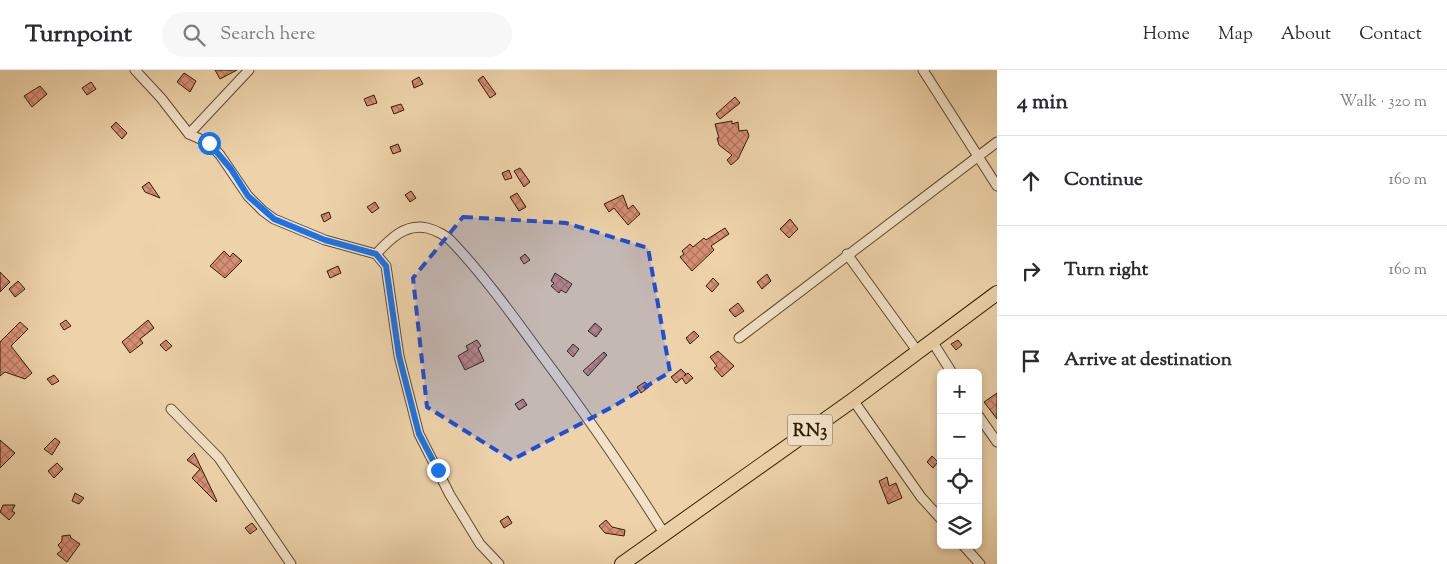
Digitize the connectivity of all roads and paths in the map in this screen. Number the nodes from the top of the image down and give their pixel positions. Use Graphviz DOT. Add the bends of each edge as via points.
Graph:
graph roads {
  1 [pos="135,70"];
  2 [pos="249,70"];
  3 [pos="925,70"];
  4 [pos="189,134"];
  5 [pos="997,142"];
  6 [pos="977,157"];
  7 [pos="997,186"];
  8 [pos="376,254"];
  9 [pos="847,254"];
  10 [pos="997,294"];
  11 [pos="739,338"];
  12 [pos="932,342"];
  13 [pos="918,352"];
  14 [pos="949,369"];
  15 [pos="853,400"];
  16 [pos="171,410"];
  17 [pos="982,421"];
  18 [pos="997,442"];
  19 [pos="937,515"];
  20 [pos="665,535"];
  21 [pos="967,549"];
  22 [pos="291,564"];
  23 [pos="499,564"];
  24 [pos="622,564"];
  25 [pos="980,564"];
  1 -- 4 [label="street" via="162,98"];
  2 -- 4 [label="street"];
  3 -- 6 [label="street"];
  4 -- 8 [label="street" via="209,143 248,196 274,219 325,240"];
  5 -- 6 [label="street"];
  6 -- 7 [label="street"];
  6 -- 9 [label="street"];
  8 -- 20 [label="street" via="393,236 414,228 438,232 452,242 510,312 583,411"];
  8 -- 23 [label="street" via="386,266 399,356 419,434 480,544"];
  9 -- 11 [label="street"];
  9 -- 13 [label="street"];
  10 -- 12 [label="highway, RN3"];
  12 -- 13 [label="highway, RN3"];
  12 -- 14 [label="street"];
  13 -- 15 [label="highway, RN3"];
  15 -- 19 [label="street"];
  15 -- 20 [label="highway, RN3"];
  16 -- 22 [label="street" via="219,458"];
  17 -- 18 [label="street"];
  20 -- 24 [label="highway, RN3"];
  21 -- 25 [label="street"];
}
